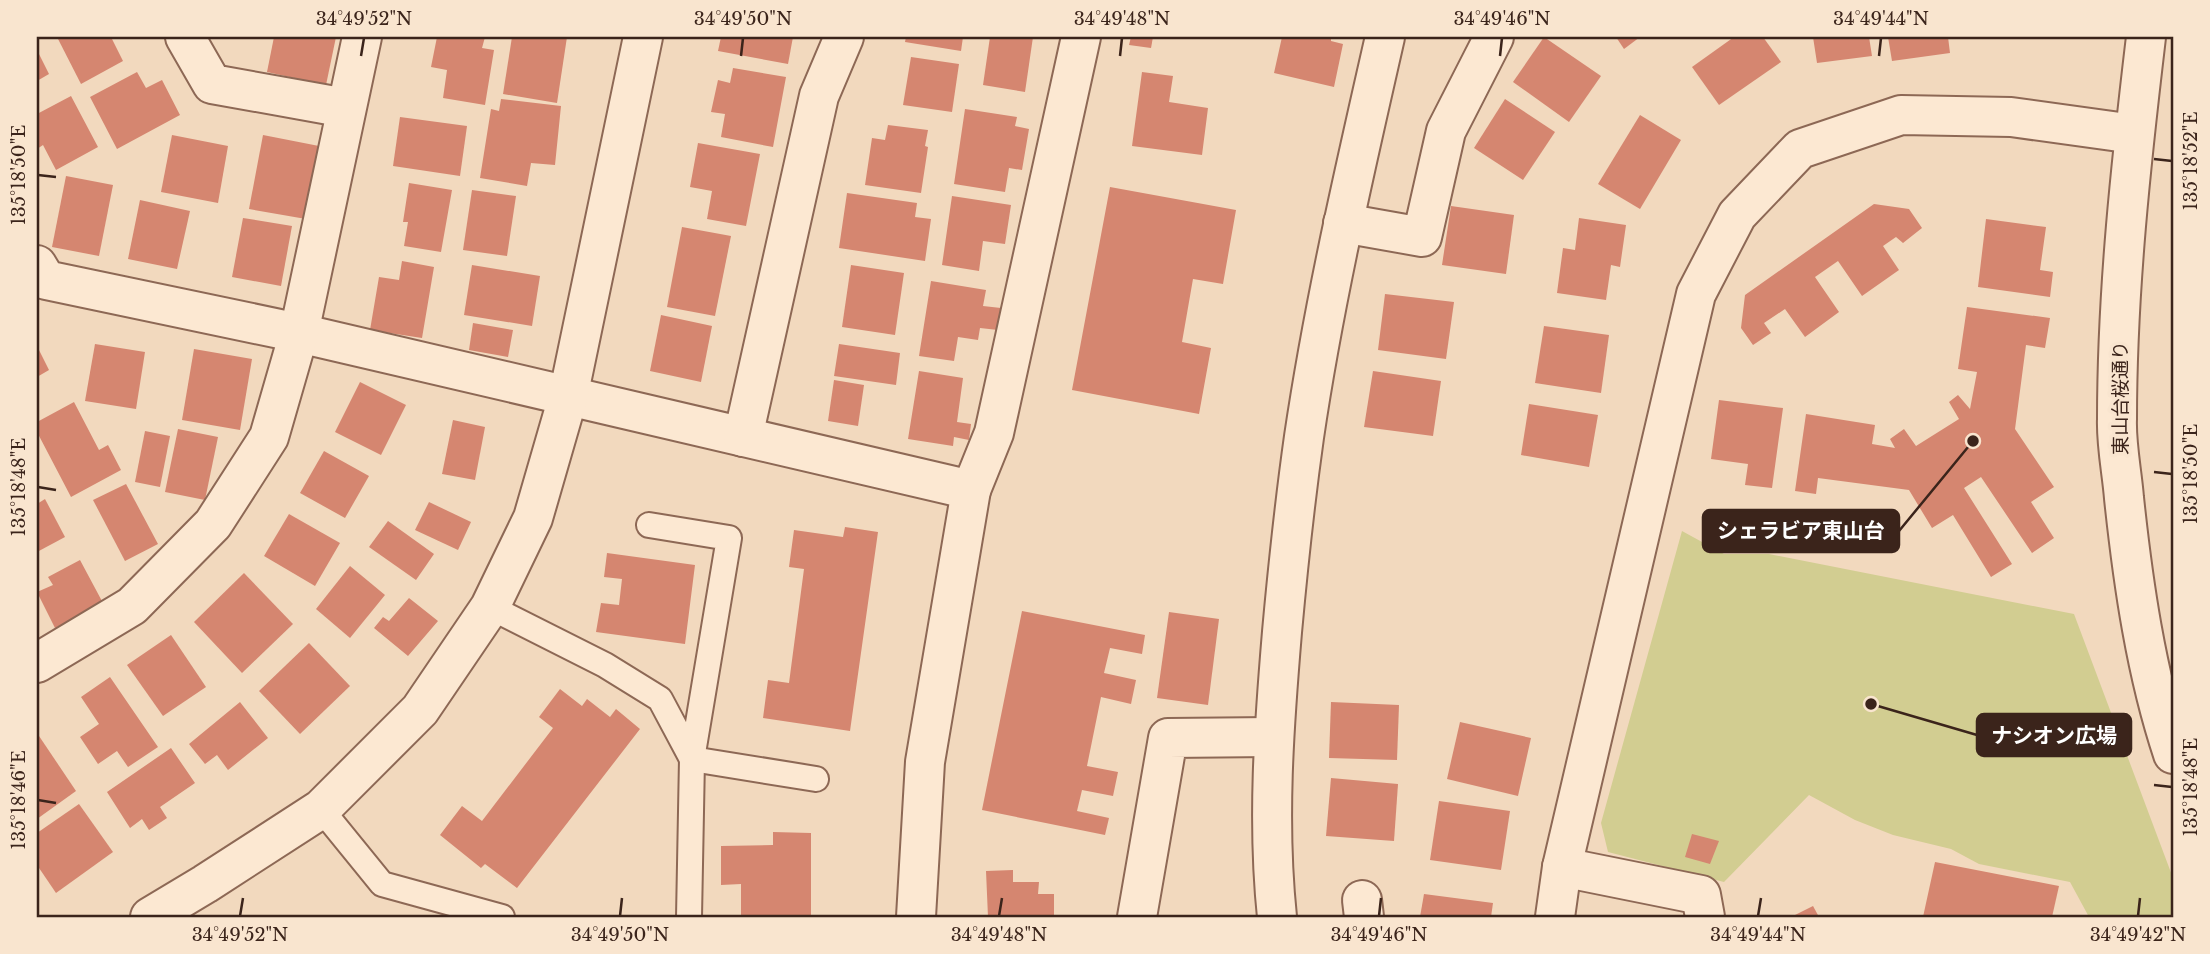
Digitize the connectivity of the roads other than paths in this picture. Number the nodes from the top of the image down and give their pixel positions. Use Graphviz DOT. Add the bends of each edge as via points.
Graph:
graph roads {
  1 [pos="185,37"];
  2 [pos="362,37"];
  3 [pos="643,37"];
  4 [pos="844,37"];
  5 [pos="1081,37"];
  6 [pos="1385,37"];
  7 [pos="1494,37"];
  8 [pos="2146,37"];
  9 [pos="346,108"];
  10 [pos="2134,134"];
  11 [pos="1343,223"];
  12 [pos="37,265"];
  13 [pos="299,333"];
  14 [pos="568,397"];
  15 [pos="743,437"];
  16 [pos="971,490"];
  17 [pos="649,525"];
  18 [pos="490,607"];
  19 [pos="37,663"];
  20 [pos="1273,737"];
  21 [pos="2173,754"];
  22 [pos="692,759"];
  23 [pos="816,779"];
  24 [pos="321,809"];
  25 [pos="1562,867"];
  26 [pos="150,917"];
  27 [pos="502,917"];
  28 [pos="689,917"];
  29 [pos="916,917"];
  30 [pos="1137,917"];
  31 [pos="1277,917"];
  32 [pos="1555,917"];
  33 [pos="1705,917"];
  1 -- 9 [label="street" via="212,85"];
  2 -- 9 [label="street"];
  3 -- 14 [label="street"];
  4 -- 15 [label="street" via="819,96"];
  5 -- 16 [label="street" via="994,433"];
  6 -- 11 [label="street"];
  7 -- 11 [label="street" via="1446,131 1422,237"];
  8 -- 10 [label="street, 東山台桜通り"];
  9 -- 13 [label="street"];
  10 -- 21 [label="street, 東山台桜通り" via="2116,421 2131,563"];
  10 -- 25 [label="street" via="2011,117 1901,115 1800,149 1737,215 1696,294"];
  11 -- 20 [label="street" via="1304,435"];
  12 -- 13 [label="street" via="46,280"];
  13 -- 14 [label="street"];
  13 -- 19 [label="street" via="270,437 214,524 132,606"];
  14 -- 15 [label="street"];
  14 -- 18 [label="street" via="533,518"];
  15 -- 16 [label="street"];
  16 -- 29 [label="street" via="925,762"];
  17 -- 22 [label="lane" via="729,538"];
  18 -- 22 [label="lane" via="606,665 660,699"];
  18 -- 24 [label="street" via="420,710"];
  20 -- 30 [label="street" via="1168,738"];
  20 -- 31 [label="street" via="1272,872"];
  22 -- 23 [label="lane"];
  22 -- 28 [label="lane"];
  24 -- 26 [label="street"];
  24 -- 27 [label="lane" via="382,884"];
  25 -- 32 [label="street"];
  25 -- 33 [label="street" via="1701,895"];
}
